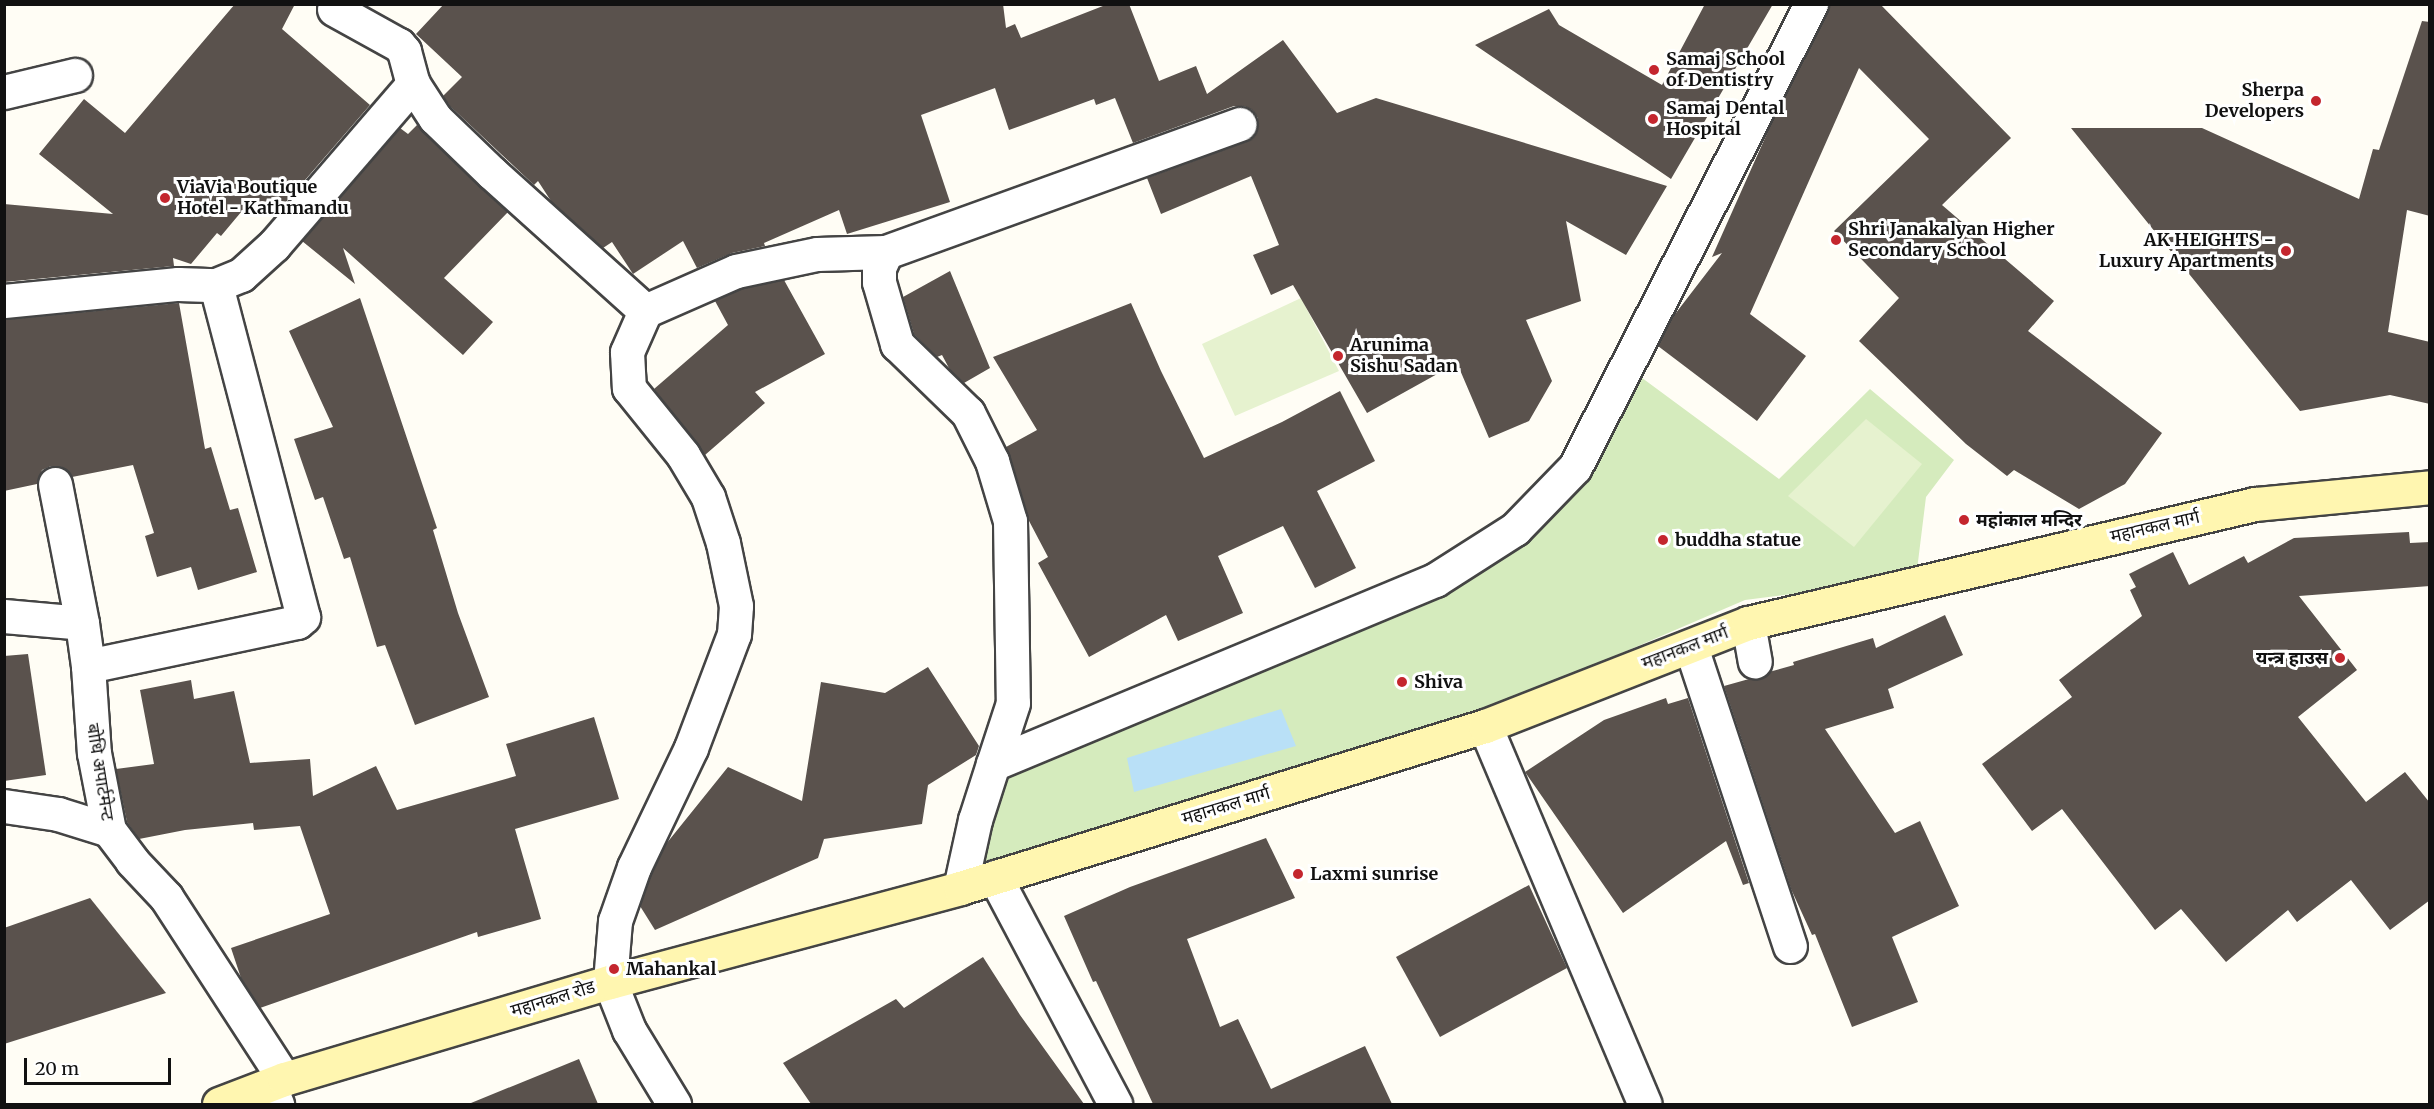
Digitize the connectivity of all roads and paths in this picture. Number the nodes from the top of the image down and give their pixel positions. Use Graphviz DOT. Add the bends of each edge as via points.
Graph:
graph roads {
  1 [pos="1811,4"];
  2 [pos="334,9"];
  3 [pos="75,75"];
  4 [pos="413,84"];
  5 [pos="4,92"];
  6 [pos="1240,124"];
  7 [pos="886,252"];
  8 [pos="216,285"];
  9 [pos="4,300"];
  10 [pos="645,311"];
  11 [pos="55,484"];
  12 [pos="2430,487"];
  13 [pos="4,616"];
  14 [pos="82,623"];
  15 [pos="1748,623"];
  16 [pos="1691,647"];
  17 [pos="1755,661"];
  18 [pos="88,666"];
  19 [pos="1485,726"];
  20 [pos="993,764"];
  21 [pos="4,806"];
  22 [pos="109,830"];
  23 [pos="995,877"];
  24 [pos="960,888"];
  25 [pos="1790,946"];
  26 [pos="610,982"];
  27 [pos="276,1089"];
  28 [pos="219,1104"];
  29 [pos="674,1104"];
  30 [pos="1115,1104"];
  31 [pos="1645,1104"];
  1 -- 20 [label="street" via="1575,467 1515,529 1435,580"];
  2 -- 4 [label="street" via="399,45"];
  3 -- 5 [label="street"];
  4 -- 8 [label="street" via="274,245 241,275"];
  4 -- 10 [label="street" via="435,118"];
  6 -- 7 [label="street"];
  7 -- 10 [label="street" via="817,254 736,271"];
  7 -- 20 [label="street" via="879,268 879,282 897,344 968,413 992,461 1010,521 1013,703"];
  8 -- 9 [label="street" via="178,284"];
  8 -- 18 [label="street" via="303,617 297,622"];
  10 -- 26 [label="street" via="627,352 629,388 683,455 708,497 723,543 736,606 727,659 691,748 634,867 615,921"];
  11 -- 14 [label="street, बोधि अपार्टमेन्ट"];
  12 -- 15 [label="main road, महानकल मार्ग" via="2255,504"];
  13 -- 14 [label="street"];
  14 -- 18 [label="street, बोधि अपार्टमेन्ट"];
  15 -- 16 [label="main road, महानकल मार्ग"];
  15 -- 17 [label="street"];
  16 -- 19 [label="main road, महानकल मार्ग"];
  16 -- 25 [label="street"];
  18 -- 22 [label="street, बोधि अपार्टमेन्ट" via="94,753"];
  19 -- 23 [label="main road, महानकल मार्ग"];
  19 -- 31 [label="street"];
  20 -- 24 [label="street"];
  21 -- 22 [label="street" via="58,814"];
  22 -- 27 [label="street, बोधि अपार्टमेन्ट" via="166,897"];
  23 -- 24 [label="main road, महानकल मार्ग"];
  23 -- 30 [label="street"];
  24 -- 26 [label="main road, महानकल रोड"];
  26 -- 27 [label="main road, महानकल रोड"];
  26 -- 29 [label="street" via="629,1030"];
  27 -- 28 [label="main road, महानकल रोड"];
}
